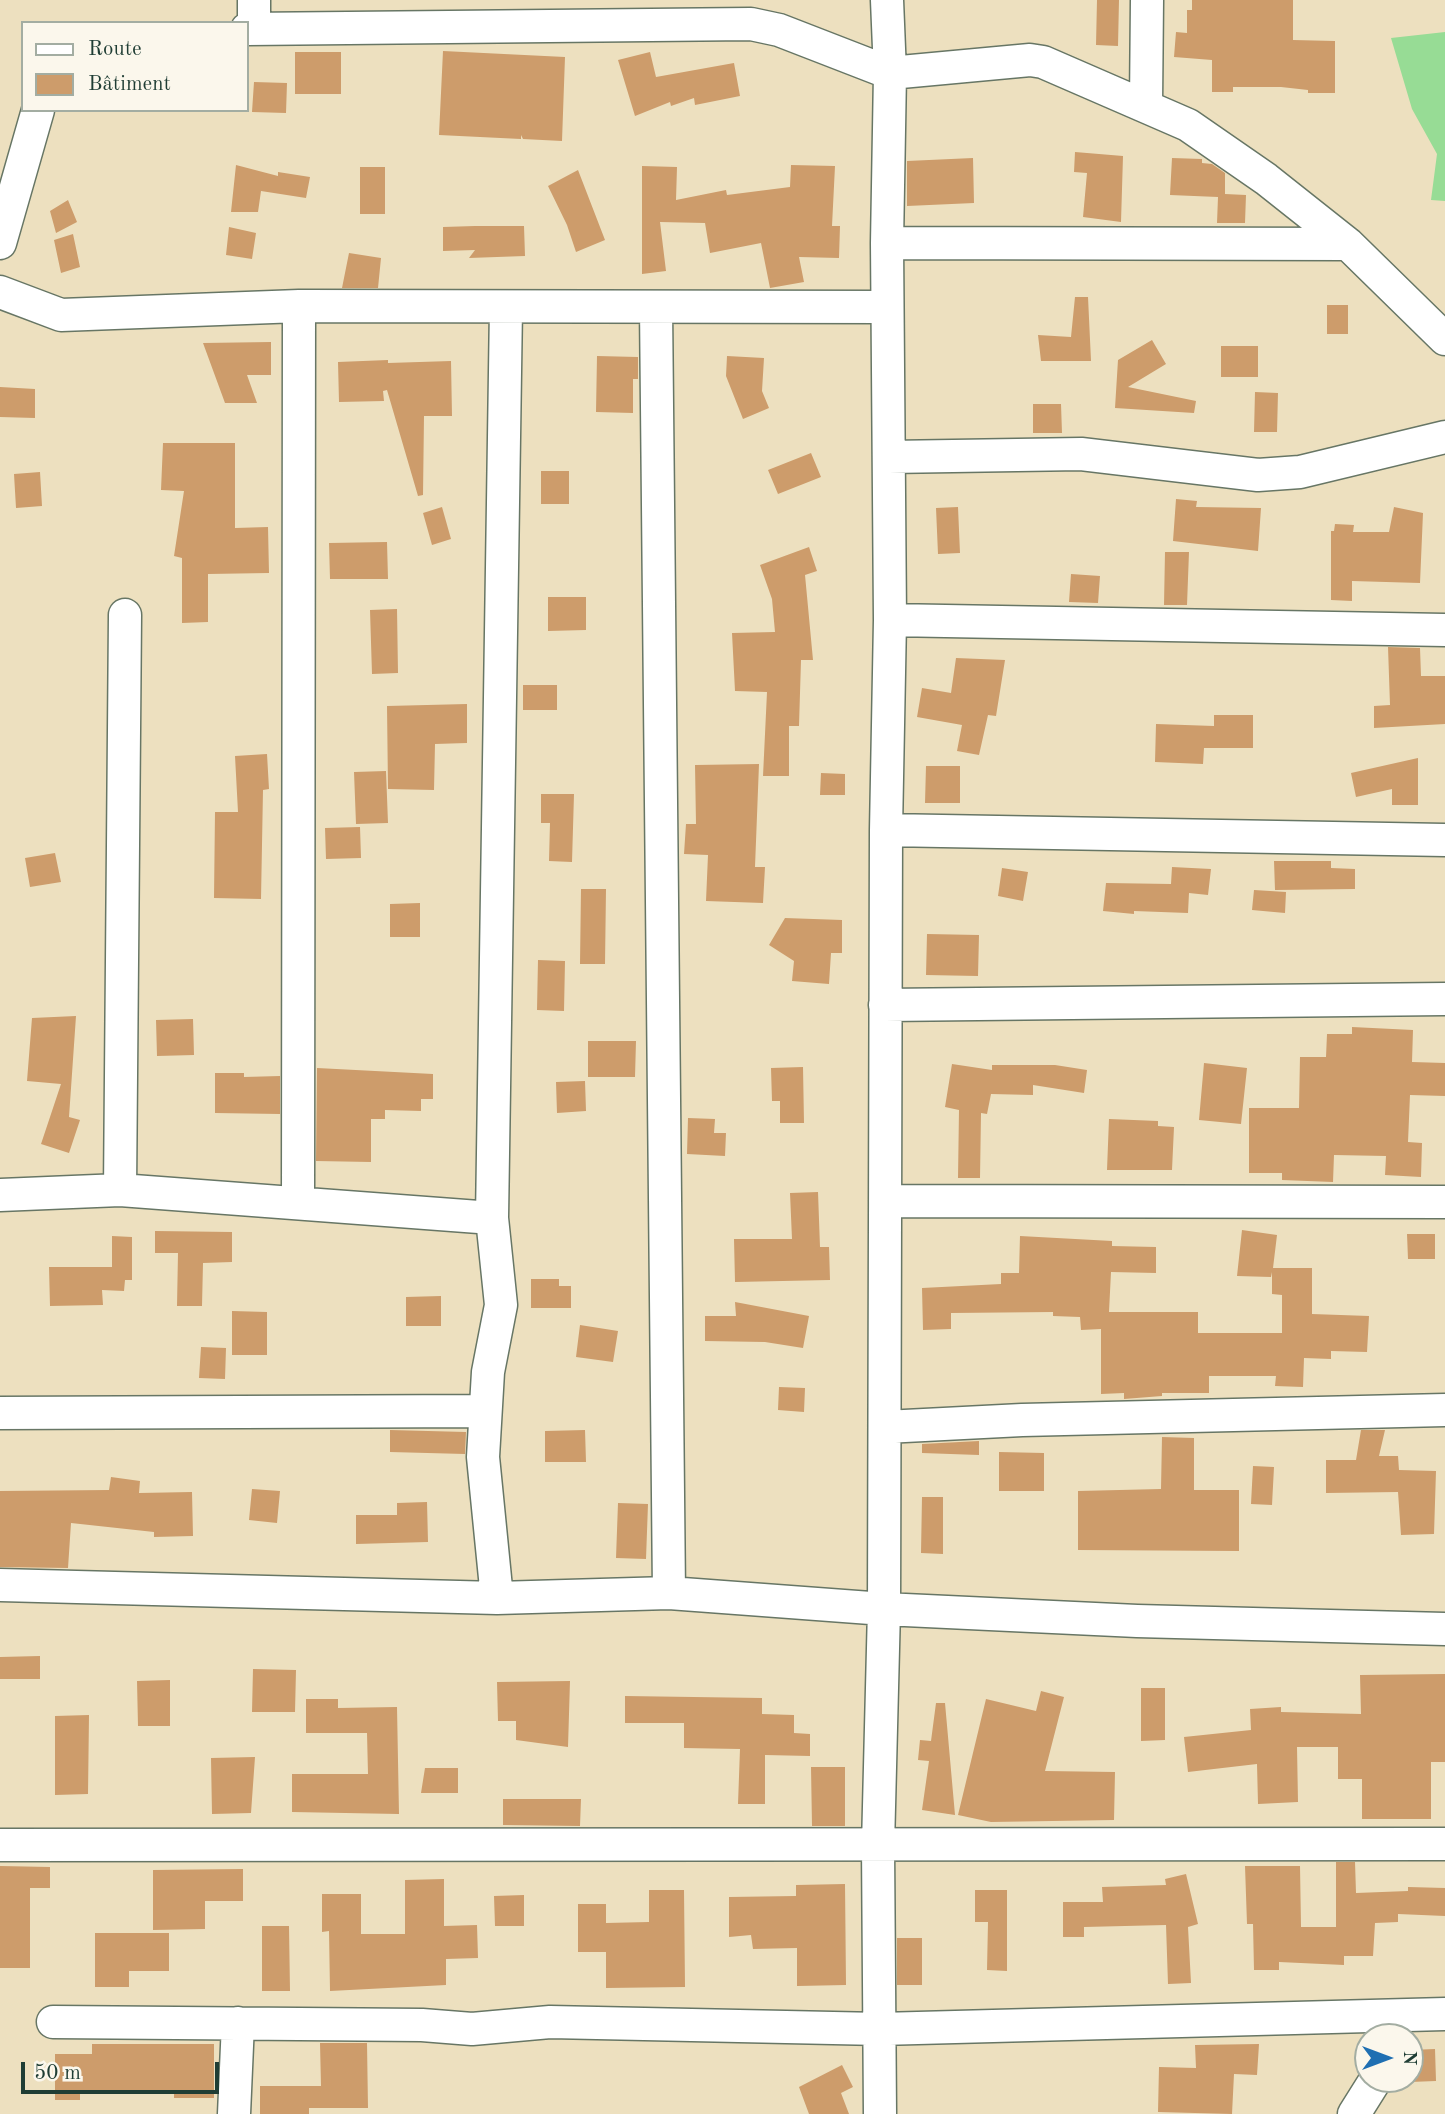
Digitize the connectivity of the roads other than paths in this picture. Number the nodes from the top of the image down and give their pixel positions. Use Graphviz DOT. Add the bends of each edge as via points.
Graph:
graph roads {
  1 [pos="887,0"];
  2 [pos="1147,0"];
  3 [pos="639,13"];
  4 [pos="251,19"];
  5 [pos="891,73"];
  6 [pos="1146,104"];
  7 [pos="37,112"];
  8 [pos="0,243"];
  9 [pos="887,243"];
  10 [pos="1348,243"];
  11 [pos="0,292"];
  12 [pos="299,306"];
  13 [pos="506,307"];
  14 [pos="656,307"];
  15 [pos="887,307"];
  16 [pos="1445,339"];
  17 [pos="1445,437"];
  18 [pos="889,457"];
  19 [pos="125,615"];
  20 [pos="890,620"];
  21 [pos="1445,630"];
  22 [pos="886,830"];
  23 [pos="1445,840"];
  24 [pos="1445,999"];
  25 [pos="885,1006"];
  26 [pos="120,1190"];
  27 [pos="0,1195"];
  28 [pos="885,1200"];
  29 [pos="298,1202"];
  30 [pos="1445,1202"];
  31 [pos="492,1218"];
  32 [pos="1445,1410"];
  33 [pos="484,1411"];
  34 [pos="0,1413"];
  35 [pos="885,1427"];
  36 [pos="0,1585"];
  37 [pos="669,1593"];
  38 [pos="497,1598"];
  39 [pos="884,1609"];
  40 [pos="1445,1629"];
  41 [pos="1445,1844"];
  42 [pos="0,1845"];
  43 [pos="878,1846"];
  44 [pos="53,2022"];
  45 [pos="1422,2022"];
  46 [pos="238,2023"];
  47 [pos="880,2029"];
  48 [pos="1367,2093"];
  49 [pos="234,2114"];
  50 [pos="880,2114"];
  51 [pos="1354,2114"];
  1 -- 5 [label="street"];
  2 -- 6 [label="street"];
  3 -- 4 [label="street"];
  3 -- 5 [label="street" via="766,26"];
  5 -- 6 [label="street" via="1030,60 1056,65"];
  5 -- 9 [label="street"];
  6 -- 10 [label="street" via="1188,125"];
  7 -- 8 [label="street"];
  9 -- 10 [label="street"];
  9 -- 15 [label="street"];
  10 -- 16 [label="street"];
  11 -- 12 [label="street" via="61,315"];
  12 -- 13 [label="street"];
  12 -- 29 [label="street"];
  13 -- 14 [label="street"];
  13 -- 31 [label="street"];
  14 -- 15 [label="street"];
  14 -- 37 [label="street"];
  15 -- 18 [label="street"];
  17 -- 18 [label="street" via="1300,472 1258,475 1093,455"];
  18 -- 20 [label="street"];
  19 -- 26 [label="street"];
  20 -- 21 [label="street"];
  20 -- 22 [label="street"];
  22 -- 23 [label="street"];
  22 -- 25 [label="street"];
  24 -- 25 [label="street"];
  25 -- 28 [label="street"];
  26 -- 27 [label="street"];
  26 -- 29 [label="street"];
  28 -- 30 [label="street"];
  28 -- 35 [label="street"];
  29 -- 31 [label="street"];
  31 -- 33 [label="street" via="501,1305"];
  32 -- 35 [label="street"];
  33 -- 34 [label="street"];
  33 -- 38 [label="street" via="483,1457"];
  35 -- 39 [label="street"];
  36 -- 38 [label="street"];
  37 -- 38 [label="street"];
  37 -- 39 [label="street"];
  39 -- 40 [label="street"];
  39 -- 43 [label="street"];
  41 -- 43 [label="street"];
  42 -- 43 [label="street"];
  43 -- 47 [label="street"];
  44 -- 46 [label="street"];
  45 -- 47 [label="street"];
  46 -- 47 [label="street" via="472,2029 550,2022"];
  46 -- 49 [label="street"];
  47 -- 50 [label="street"];
  48 -- 51 [label="street"];
}
